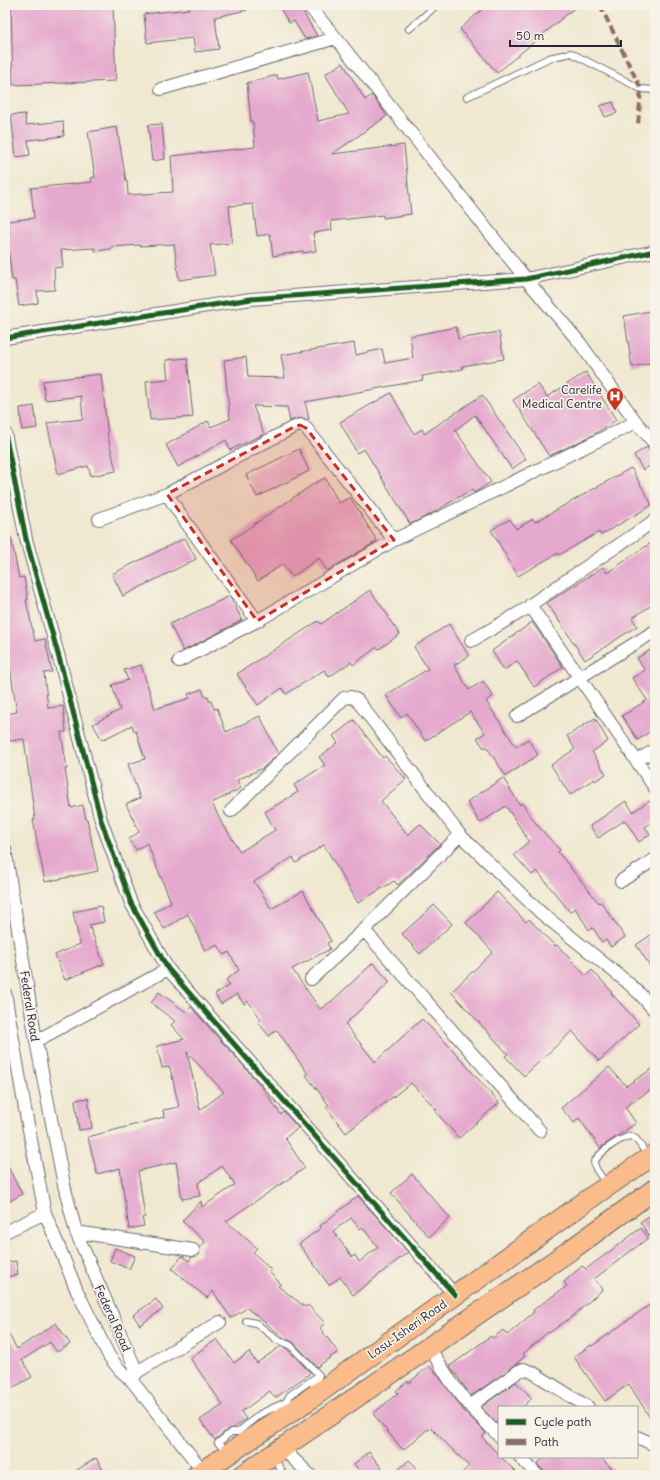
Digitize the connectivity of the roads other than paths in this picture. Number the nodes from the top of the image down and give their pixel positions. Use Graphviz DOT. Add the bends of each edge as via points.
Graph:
graph roads {
  1 [pos="308,5"];
  2 [pos="437,5"];
  3 [pos="409,29"];
  4 [pos="336,38"];
  5 [pos="161,89"];
  6 [pos="655,90"];
  7 [pos="467,97"];
  8 [pos="655,251"];
  9 [pos="526,279"];
  10 [pos="5,338"];
  11 [pos="636,422"];
  12 [pos="5,433"];
  13 [pos="655,444"];
  14 [pos="167,494"];
  15 [pos="99,519"];
  16 [pos="655,522"];
  17 [pos="394,540"];
  18 [pos="531,606"];
  19 [pos="257,621"];
  20 [pos="655,631"];
  21 [pos="471,641"];
  22 [pos="179,661"];
  23 [pos="579,677"];
  24 [pos="517,716"];
  25 [pos="655,750"];
  26 [pos="636,761"];
  27 [pos="655,788"];
  28 [pos="231,811"];
  29 [pos="460,835"];
  30 [pos="5,849"];
  31 [pos="655,860"];
  32 [pos="621,881"];
  33 [pos="364,930"];
  34 [pos="168,969"];
  35 [pos="311,979"];
  36 [pos="5,993"];
  37 [pos="655,1011"];
  38 [pos="36,1041"];
  39 [pos="540,1131"];
  40 [pos="652,1156"];
  41 [pos="655,1189"];
  42 [pos="602,1190"];
  43 [pos="45,1213"];
  44 [pos="613,1220"];
  45 [pos="5,1232"];
  46 [pos="76,1232"];
  47 [pos="193,1250"];
  48 [pos="456,1295"];
  49 [pos="246,1321"];
  50 [pos="220,1322"];
  51 [pos="429,1347"];
  52 [pos="319,1375"];
  53 [pos="135,1376"];
  54 [pos="306,1401"];
  55 [pos="470,1406"];
  56 [pos="586,1406"];
  57 [pos="498,1435"];
  58 [pos="638,1437"];
  59 [pos="655,1445"];
  60 [pos="277,1451"];
  61 [pos="232,1452"];
  62 [pos="521,1458"];
  63 [pos="200,1473"];
  64 [pos="243,1475"];
  65 [pos="284,1475"];
  66 [pos="310,1475"];
  67 [pos="537,1475"];
  1 -- 4 [label="street"];
  2 -- 3 [label="lane"];
  4 -- 5 [label="street"];
  4 -- 9 [label="street"];
  6 -- 7 [label="lane" via="641,89 572,53 549,58"];
  8 -- 9 [label="street"];
  9 -- 10 [label="street" via="251,299"];
  9 -- 11 [label="street" via="580,343"];
  11 -- 13 [label="street"];
  11 -- 17 [label="street"];
  12 -- 34 [label="street" via="26,539 101,820 131,903"];
  14 -- 15 [label="street"];
  14 -- 17 [label="street" via="300,425 306,428"];
  14 -- 19 [label="street"];
  16 -- 18 [label="street"];
  17 -- 19 [label="street"];
  18 -- 21 [label="street"];
  18 -- 23 [label="street"];
  19 -- 22 [label="street"];
  20 -- 23 [label="street"];
  23 -- 24 [label="street"];
  23 -- 26 [label="street"];
  25 -- 26 [label="street"];
  26 -- 27 [label="street"];
  28 -- 29 [label="street" via="344,698 351,697 357,700"];
  29 -- 33 [label="street"];
  29 -- 37 [label="street" via="540,912 627,982"];
  30 -- 38 [label="street, Federal Road"];
  31 -- 32 [label="street"];
  33 -- 35 [label="street"];
  33 -- 39 [label="street"];
  34 -- 38 [label="street"];
  34 -- 48 [label="street"];
  36 -- 43 [label="street, Federal Road"];
  38 -- 46 [label="street, Federal Road" via="64,1185"];
  40 -- 42 [label="main road, Lasu-Isheri Road"];
  40 -- 42 [label="lane" via="636,1139 630,1136 622,1138 594,1162"];
  41 -- 44 [label="main road"];
  42 -- 44 [label="main road"];
  42 -- 48 [label="main road, Lasu-Isheri Road"];
  43 -- 45 [label="street"];
  43 -- 53 [label="street, Federal Road" via="77,1291 110,1356 119,1369"];
  44 -- 51 [label="main road"];
  46 -- 47 [label="street"];
  46 -- 53 [label="street, Federal Road"];
  48 -- 54 [label="main road, Lasu-Isheri Road"];
  49 -- 52 [label="lane" via="256,1323 277,1340 290,1345"];
  50 -- 53 [label="street"];
  51 -- 55 [label="street"];
  51 -- 60 [label="main road"];
  52 -- 54 [label="lane"];
  52 -- 61 [label="lane" via="290,1395 286,1402 260,1414 238,1432 231,1432 218,1443"];
  53 -- 63 [label="street"];
  54 -- 61 [label="main road, Lasu-Isheri Road"];
  55 -- 56 [label="street" via="519,1370 524,1369"];
  55 -- 57 [label="street"];
  58 -- 59 [label="street"];
  60 -- 64 [label="main road"];
  60 -- 65 [label="lane"];
  60 -- 66 [label="street"];
  61 -- 63 [label="main road, Lasu-Isheri Road"];
  62 -- 67 [label="street"];
}
